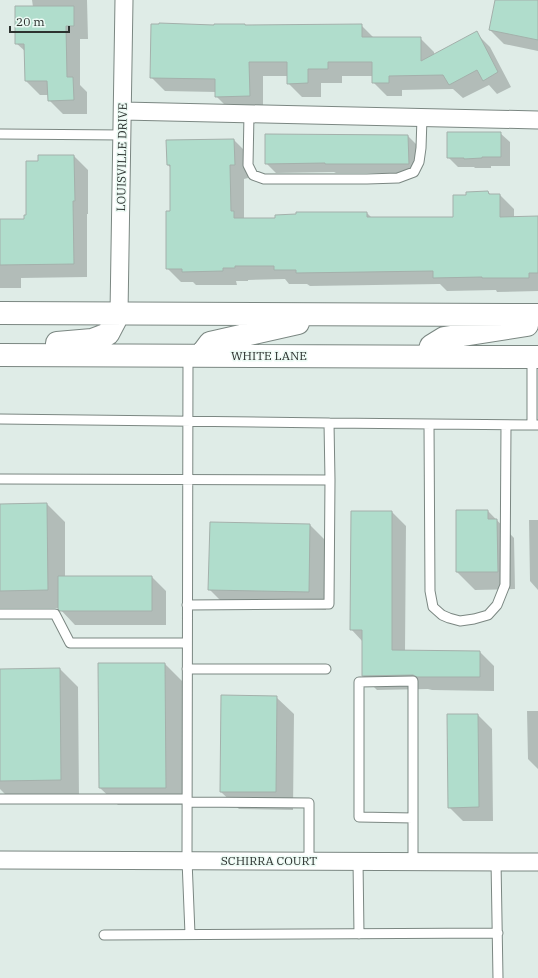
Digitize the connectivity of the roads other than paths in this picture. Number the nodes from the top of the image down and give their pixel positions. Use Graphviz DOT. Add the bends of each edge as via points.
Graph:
graph roads {
  1 [pos="124,0"];
  2 [pos="123,111"];
  3 [pos="248,114"];
  4 [pos="422,118"];
  5 [pos="538,120"];
  6 [pos="0,134"];
  7 [pos="122,135"];
  8 [pos="0,313"];
  9 [pos="119,314"];
  10 [pos="334,314"];
  11 [pos="538,315"];
  12 [pos="538,324"];
  13 [pos="0,350"];
  14 [pos="0,355"];
  15 [pos="195,356"];
  16 [pos="428,356"];
  17 [pos="535,357"];
  18 [pos="0,419"];
  19 [pos="188,421"];
  20 [pos="329,423"];
  21 [pos="429,424"];
  22 [pos="506,425"];
  23 [pos="535,425"];
  24 [pos="0,479"];
  25 [pos="188,480"];
  26 [pos="330,480"];
  27 [pos="187,605"];
  28 [pos="0,614"];
  29 [pos="187,643"];
  30 [pos="187,669"];
  31 [pos="326,669"];
  32 [pos="0,799"];
  33 [pos="187,800"];
  34 [pos="413,818"];
  35 [pos="0,860"];
  36 [pos="187,860"];
  37 [pos="309,861"];
  38 [pos="358,861"];
  39 [pos="413,861"];
  40 [pos="496,862"];
  41 [pos="538,862"];
  42 [pos="190,934"];
  43 [pos="359,934"];
  44 [pos="498,934"];
  45 [pos="104,935"];
  46 [pos="498,978"];
  1 -- 2 [label="street, LOUISVILLE DRIVE"];
  2 -- 3 [label="street"];
  2 -- 7 [label="street, LOUISVILLE DRIVE"];
  3 -- 4 [label="street"];
  3 -- 4 [label="lane" via="248,165 253,175 264,179 367,179 404,176 414,172 419,162"];
  4 -- 5 [label="street"];
  6 -- 7 [label="lane"];
  7 -- 9 [label="street, LOUISVILLE DRIVE"];
  8 -- 9 [label="main road"];
  9 -- 10 [label="main road"];
  9 -- 13 [label="main road" via="108,334 92,340"];
  10 -- 11 [label="main road"];
  10 -- 15 [label="main road" via="210,343 204,351"];
  12 -- 16 [label="main road" via="444,338 431,346"];
  14 -- 15 [label="main road, WHITE LANE"];
  15 -- 16 [label="main road, WHITE LANE"];
  15 -- 19 [label="lane"];
  16 -- 17 [label="main road, WHITE LANE"];
  17 -- 23 [label="lane"];
  18 -- 19 [label="lane"];
  19 -- 20 [label="lane"];
  19 -- 25 [label="lane"];
  20 -- 21 [label="lane"];
  20 -- 26 [label="lane"];
  21 -- 22 [label="lane"];
  21 -- 22 [label="lane" via="430,591 433,607 442,615 460,621 488,614 497,605 505,585"];
  22 -- 23 [label="lane"];
  24 -- 25 [label="lane"];
  25 -- 26 [label="lane"];
  25 -- 27 [label="lane"];
  26 -- 27 [label="lane" via="329,604"];
  27 -- 29 [label="lane"];
  28 -- 29 [label="lane" via="55,614 70,642"];
  29 -- 30 [label="lane"];
  30 -- 31 [label="lane"];
  30 -- 33 [label="lane"];
  32 -- 33 [label="lane"];
  33 -- 36 [label="lane"];
  33 -- 37 [label="lane" via="309,804"];
  34 -- 34 [label="lane" via="412,681 359,682 359,817"];
  34 -- 39 [label="lane"];
  35 -- 36 [label="street, SCHIRRA COURT"];
  36 -- 37 [label="street, SCHIRRA COURT"];
  36 -- 42 [label="lane"];
  37 -- 38 [label="street, SCHIRRA COURT"];
  38 -- 39 [label="street, SCHIRRA COURT"];
  38 -- 43 [label="lane"];
  39 -- 40 [label="street, SCHIRRA COURT"];
  40 -- 41 [label="street, SCHIRRA COURT"];
  40 -- 44 [label="lane"];
  42 -- 43 [label="lane"];
  42 -- 45 [label="lane"];
  43 -- 44 [label="lane"];
  44 -- 46 [label="lane"];
}
